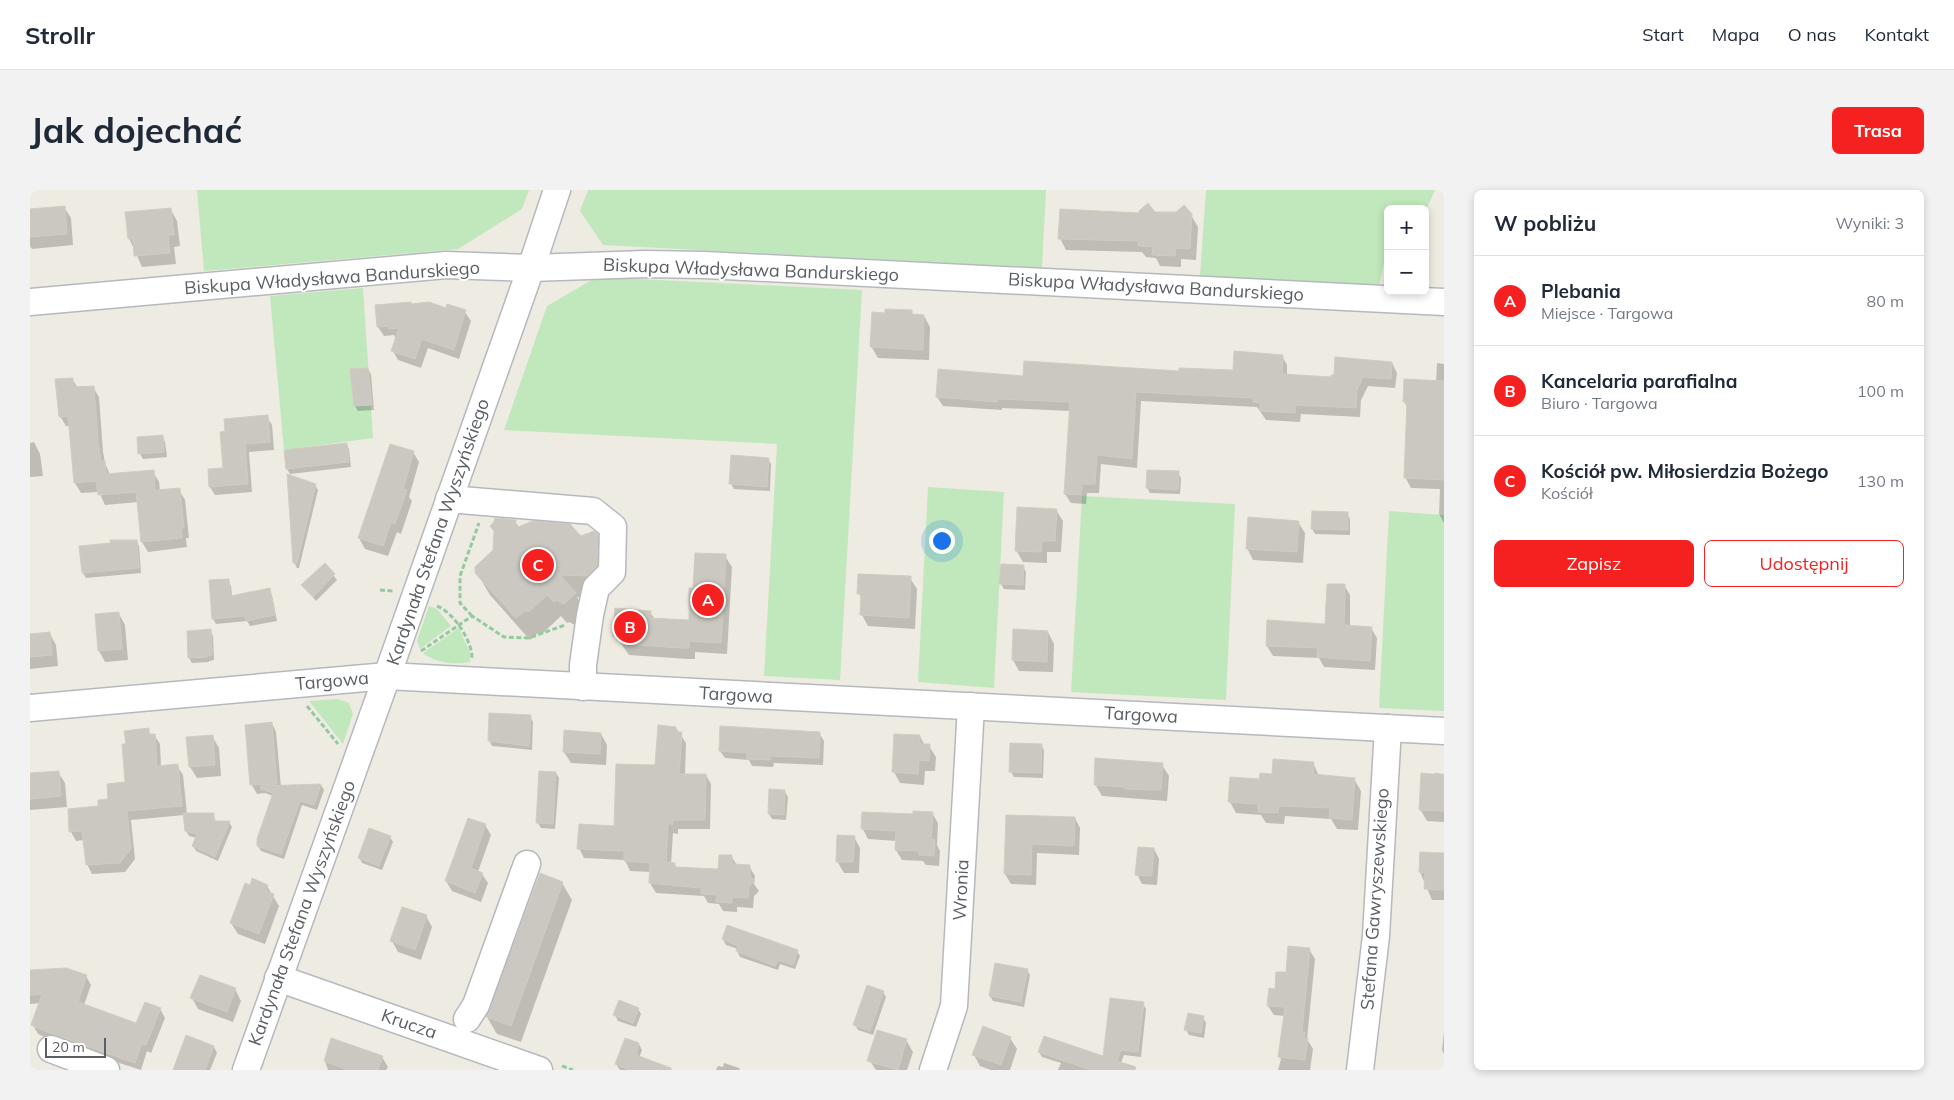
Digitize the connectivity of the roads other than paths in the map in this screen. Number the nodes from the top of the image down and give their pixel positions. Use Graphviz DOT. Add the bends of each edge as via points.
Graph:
graph roads {
  1 [pos="557,190"];
  2 [pos="531,268"];
  3 [pos="30,302"];
  4 [pos="1444,302"];
  5 [pos="449,499"];
  6 [pos="387,676"];
  7 [pos="584,687"];
  8 [pos="971,706"];
  9 [pos="30,708"];
  10 [pos="1388,728"];
  11 [pos="1444,731"];
  12 [pos="527,864"];
  13 [pos="278,978"];
  14 [pos="467,1019"];
  15 [pos="50,1049"];
  16 [pos="547,1067"];
  17 [pos="106,1070"];
  18 [pos="246,1070"];
  19 [pos="933,1070"];
  20 [pos="1360,1070"];
  1 -- 2 [label="street, Kardynała Stefana Wyszyńskiego"];
  2 -- 3 [label="street, Biskupa Władysława Bandurskiego" via="446,265"];
  2 -- 4 [label="street, Biskupa Władysława Bandurskiego" via="705,265"];
  2 -- 5 [label="street, Kardynała Stefana Wyszyńskiego"];
  5 -- 6 [label="street, Kardynała Stefana Wyszyńskiego"];
  5 -- 7 [label="street" via="593,511 613,527 612,572 596,588 590,615"];
  6 -- 7 [label="street, Targowa"];
  6 -- 9 [label="street, Targowa"];
  6 -- 13 [label="street, Kardynała Stefana Wyszyńskiego"];
  7 -- 8 [label="street, Targowa"];
  8 -- 10 [label="street, Targowa"];
  8 -- 19 [label="street, Wronia" via="954,1006"];
  10 -- 11 [label="street, Targowa"];
  10 -- 20 [label="street, Stefana Gawryszewskiego" via="1376,936"];
  12 -- 14 [label="street" via="476,1004"];
  13 -- 16 [label="street, Krucza"];
  13 -- 18 [label="street, Kardynała Stefana Wyszyńskiego"];
  15 -- 17 [label="street"];
}
